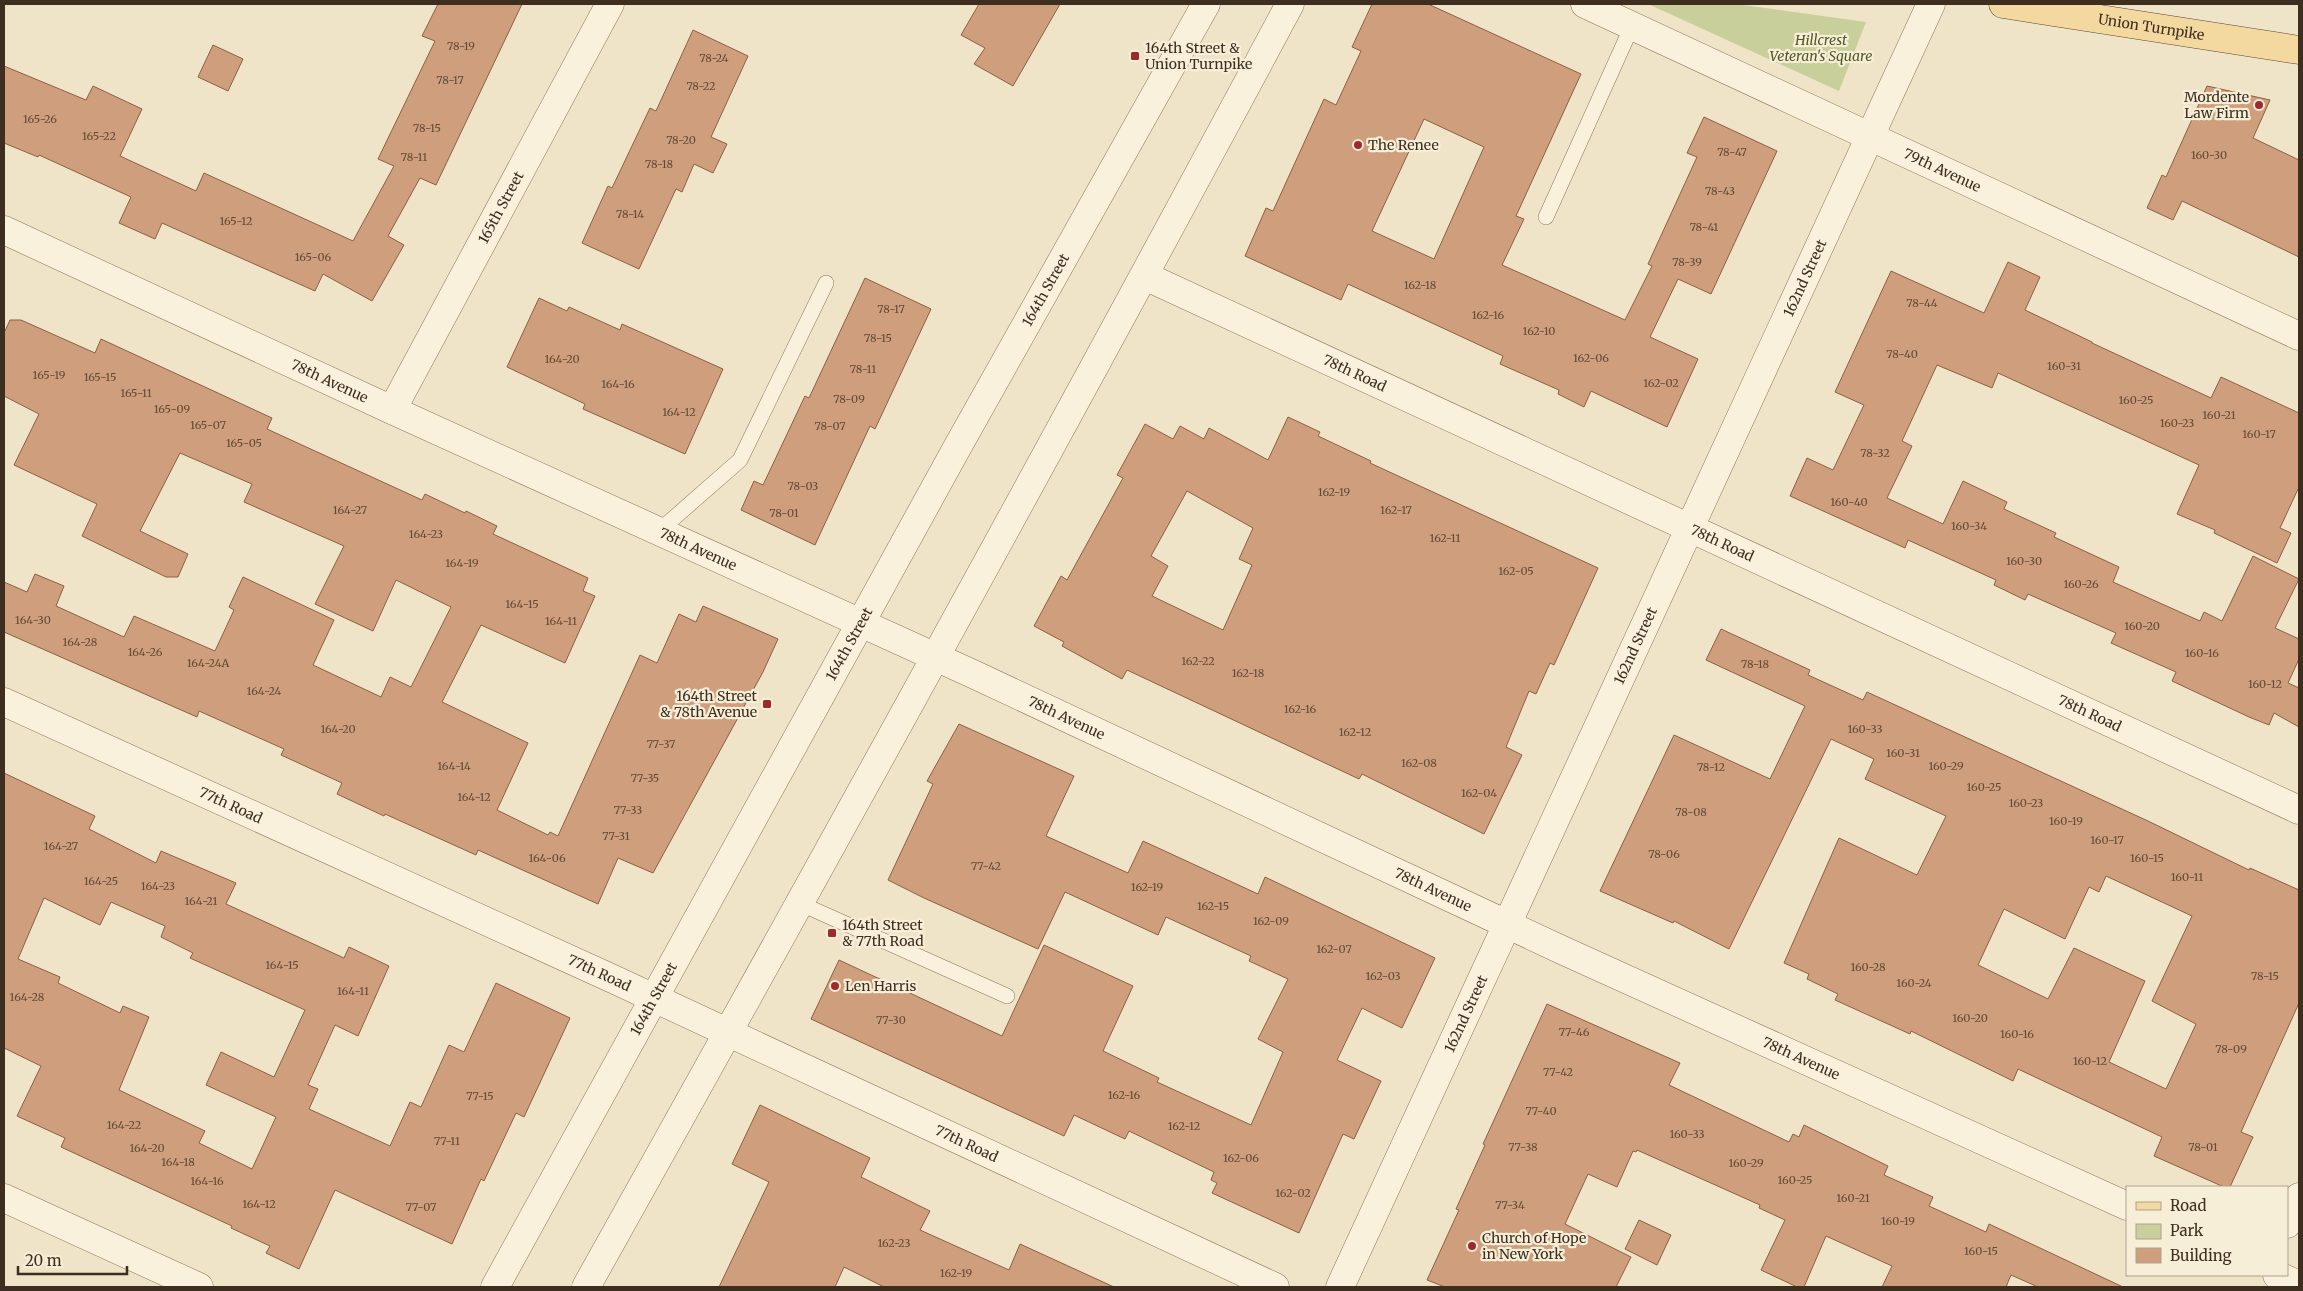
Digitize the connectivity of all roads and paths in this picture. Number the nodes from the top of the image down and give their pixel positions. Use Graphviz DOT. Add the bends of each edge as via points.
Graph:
graph roads {
  1 [pos="610,4"];
  2 [pos="1206,4"];
  3 [pos="1290,4"];
  4 [pos="1585,4"];
  5 [pos="1932,4"];
  6 [pos="2003,4"];
  7 [pos="1632,26"];
  8 [pos="2299,50"];
  9 [pos="1870,138"];
  10 [pos="1546,217"];
  11 [pos="4,230"];
  12 [pos="1145,276"];
  13 [pos="826,283"];
  14 [pos="2299,336"];
  15 [pos="392,410"];
  16 [pos="1689,529"];
  17 [pos="659,531"];
  18 [pos="862,624"];
  19 [pos="935,657"];
  20 [pos="4,702"];
  21 [pos="2299,810"];
  22 [pos="799,903"];
  23 [pos="1507,924"];
  24 [pos="1007,996"];
  25 [pos="653,998"];
  26 [pos="728,1032"];
  27 [pos="2299,1197"];
  28 [pos="4,1198"];
  29 [pos="2126,1206"];
  30 [pos="2288,1222"];
  31 [pos="2279,1276"];
  32 [pos="2299,1285"];
  33 [pos="199,1287"];
  34 [pos="495,1287"];
  35 [pos="586,1287"];
  36 [pos="1275,1287"];
  37 [pos="1340,1287"];
  1 -- 15 [label="street, 165th Street"];
  2 -- 18 [label="street, 164th Street"];
  3 -- 12 [label="street"];
  4 -- 7 [label="street, 79th Avenue"];
  5 -- 9 [label="street, 162nd Street"];
  6 -- 8 [label="main road, Union Turnpike"];
  7 -- 9 [label="street, 79th Avenue"];
  7 -- 10 [label="lane"];
  9 -- 14 [label="street, 79th Avenue"];
  9 -- 16 [label="street, 162nd Street"];
  11 -- 15 [label="street, 78th Avenue"];
  12 -- 16 [label="street, 78th Road"];
  12 -- 19 [label="street"];
  13 -- 17 [label="lane" via="740,460"];
  15 -- 17 [label="street, 78th Avenue"];
  16 -- 21 [label="street, 78th Road"];
  16 -- 23 [label="street, 162nd Street"];
  17 -- 18 [label="street, 78th Avenue"];
  18 -- 19 [label="street, 78th Avenue"];
  18 -- 25 [label="street, 164th Street"];
  19 -- 22 [label="street"];
  19 -- 23 [label="street, 78th Avenue"];
  20 -- 25 [label="street, 77th Road"];
  22 -- 24 [label="lane"];
  22 -- 26 [label="street"];
  23 -- 29 [label="street, 78th Avenue"];
  23 -- 37 [label="street, 162nd Street"];
  25 -- 26 [label="street, 77th Road"];
  25 -- 34 [label="street, 164th Street"];
  26 -- 35 [label="street"];
  26 -- 36 [label="street, 77th Road"];
  27 -- 30 [label="street"];
  28 -- 33 [label="street"];
  31 -- 32 [label="street"];
}
